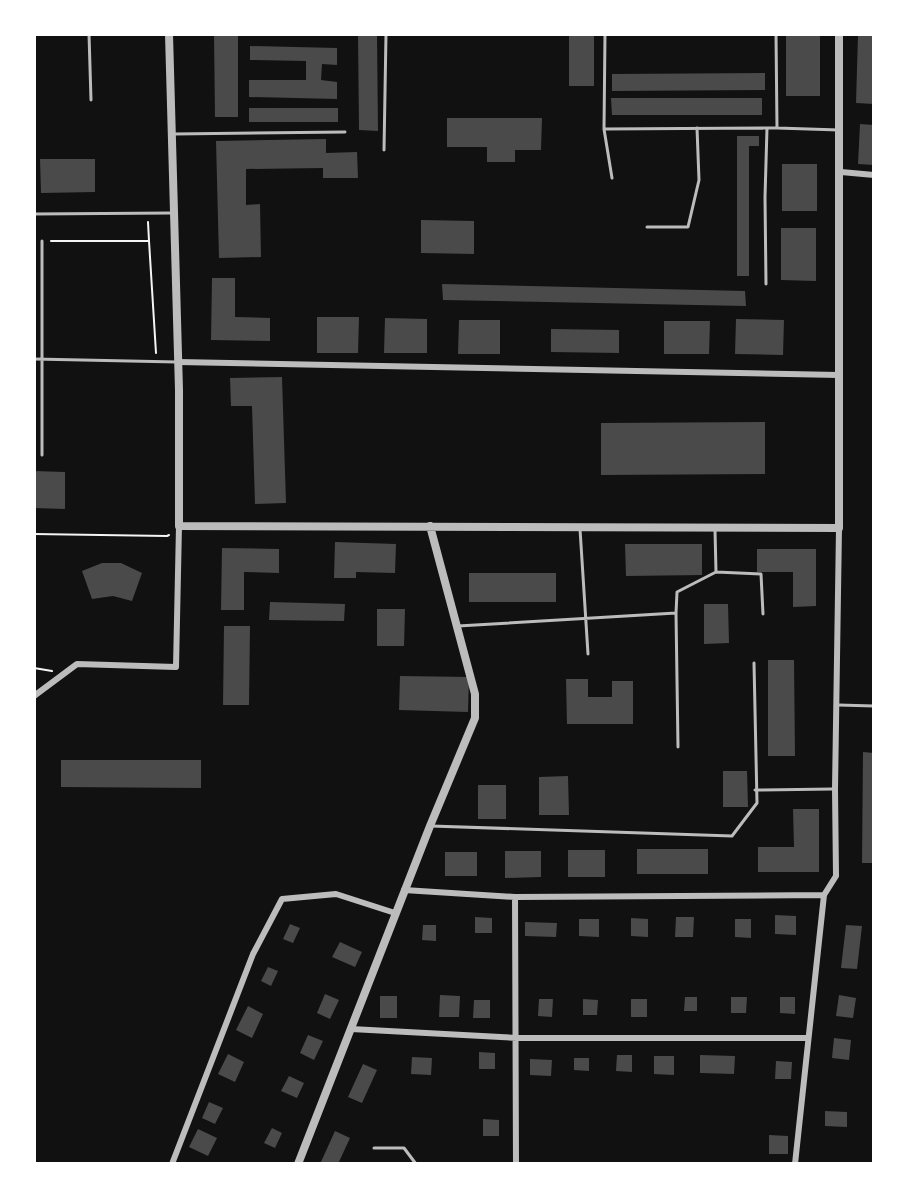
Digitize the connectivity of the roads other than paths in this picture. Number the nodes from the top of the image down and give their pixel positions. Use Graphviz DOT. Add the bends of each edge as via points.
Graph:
graph roads {
  1 [pos="88,34"];
  2 [pos="169,34"];
  3 [pos="386,34"];
  4 [pos="605,34"];
  5 [pos="776,34"];
  6 [pos="839,34"];
  7 [pos="91,100"];
  8 [pos="696,128"];
  9 [pos="767,128"];
  10 [pos="777,128"];
  11 [pos="604,129"];
  12 [pos="840,130"];
  13 [pos="345,132"];
  14 [pos="172,134"];
  15 [pos="384,150"];
  16 [pos="841,172"];
  17 [pos="873,175"];
  18 [pos="612,178"];
  19 [pos="174,213"];
  20 [pos="34,214"];
  21 [pos="647,227"];
  22 [pos="42,241"];
  23 [pos="766,284"];
  24 [pos="34,359"];
  25 [pos="43,359"];
  26 [pos="178,362"];
  27 [pos="839,375"];
  28 [pos="42,455"];
  29 [pos="179,526"];
  30 [pos="430,526"];
  31 [pos="580,527"];
  32 [pos="715,528"];
  33 [pos="840,528"];
  34 [pos="716,572"];
  35 [pos="676,613"];
  36 [pos="763,614"];
  37 [pos="585,618"];
  38 [pos="456,626"];
  39 [pos="588,654"];
  40 [pos="754,663"];
  41 [pos="34,696"];
  42 [pos="836,705"];
  43 [pos="873,706"];
  44 [pos="678,747"];
  45 [pos="835,789"];
  46 [pos="755,790"];
  47 [pos="430,826"];
  48 [pos="404,890"];
  49 [pos="824,895"];
  50 [pos="515,897"];
  51 [pos="395,913"];
  52 [pos="351,1029"];
  53 [pos="517,1038"];
  54 [pos="808,1038"];
  55 [pos="374,1148"];
  56 [pos="172,1164"];
  57 [pos="298,1164"];
  58 [pos="416,1164"];
  59 [pos="516,1164"];
  60 [pos="795,1164"];
  1 -- 7 [label="lane"];
  2 -- 14 [label="street"];
  3 -- 15 [label="lane"];
  4 -- 11 [label="lane"];
  5 -- 10 [label="lane"];
  6 -- 12 [label="street"];
  8 -- 9 [label="lane"];
  8 -- 11 [label="lane"];
  8 -- 21 [label="lane" via="699,180 688,226"];
  9 -- 10 [label="lane"];
  9 -- 23 [label="lane"];
  10 -- 12 [label="lane"];
  11 -- 18 [label="lane"];
  12 -- 16 [label="street"];
  13 -- 14 [label="lane"];
  14 -- 19 [label="street"];
  16 -- 17 [label="street"];
  16 -- 27 [label="street"];
  19 -- 20 [label="lane"];
  19 -- 26 [label="street"];
  22 -- 25 [label="lane"];
  24 -- 25 [label="lane"];
  25 -- 26 [label="lane"];
  25 -- 28 [label="lane"];
  26 -- 27 [label="street"];
  26 -- 29 [label="street"];
  27 -- 33 [label="street"];
  29 -- 30 [label="street"];
  29 -- 41 [label="street" via="176,667 77,664"];
  30 -- 31 [label="street"];
  30 -- 38 [label="street"];
  31 -- 32 [label="street"];
  31 -- 37 [label="lane"];
  32 -- 33 [label="street"];
  32 -- 34 [label="lane"];
  33 -- 42 [label="street"];
  34 -- 35 [label="lane" via="677,592"];
  34 -- 36 [label="lane" via="761,574"];
  35 -- 37 [label="lane"];
  35 -- 44 [label="lane"];
  37 -- 38 [label="lane"];
  37 -- 39 [label="lane"];
  38 -- 47 [label="street" via="475,694 475,718"];
  40 -- 46 [label="lane"];
  42 -- 43 [label="lane"];
  42 -- 45 [label="street"];
  45 -- 46 [label="lane"];
  45 -- 49 [label="street" via="836,876"];
  46 -- 47 [label="lane" via="757,803 732,836"];
  47 -- 48 [label="street"];
  48 -- 50 [label="street"];
  48 -- 51 [label="street"];
  49 -- 50 [label="street"];
  49 -- 54 [label="street"];
  50 -- 53 [label="street"];
  51 -- 52 [label="street"];
  51 -- 56 [label="street" via="336,894 282,899 253,954"];
  52 -- 53 [label="street"];
  52 -- 57 [label="street"];
  53 -- 54 [label="street"];
  53 -- 59 [label="street"];
  54 -- 60 [label="street"];
  55 -- 58 [label="lane" via="404,1148"];
}
